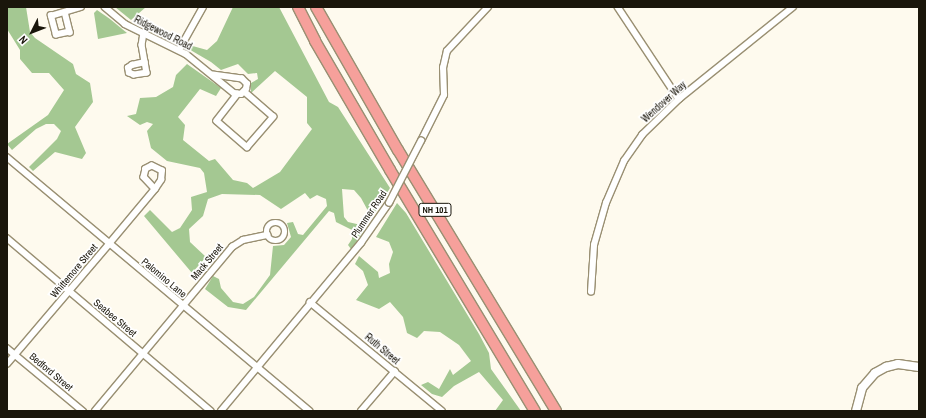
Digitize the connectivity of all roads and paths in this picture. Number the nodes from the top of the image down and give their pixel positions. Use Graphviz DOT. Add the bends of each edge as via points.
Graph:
graph roads {
  1 [pos="81,7"];
  2 [pos="105,7"];
  3 [pos="203,7"];
  4 [pos="298,7"];
  5 [pos="316,7"];
  6 [pos="488,7"];
  7 [pos="618,7"];
  8 [pos="793,7"];
  9 [pos="64,12"];
  10 [pos="144,33"];
  11 [pos="179,50"];
  12 [pos="145,62"];
  13 [pos="213,75"];
  14 [pos="241,93"];
  15 [pos="679,99"];
  16 [pos="7,157"];
  17 [pos="154,189"];
  18 [pos="267,235"];
  19 [pos="7,238"];
  20 [pos="109,244"];
  21 [pos="69,291"];
  22 [pos="591,292"];
  23 [pos="310,302"];
  24 [pos="183,306"];
  25 [pos="7,348"];
  26 [pos="143,353"];
  27 [pos="15,354"];
  28 [pos="7,364"];
  29 [pos="257,367"];
  30 [pos="919,367"];
  31 [pos="395,371"];
  32 [pos="82,411"];
  33 [pos="95,411"];
  34 [pos="211,411"];
  35 [pos="221,411"];
  36 [pos="310,411"];
  37 [pos="361,411"];
  38 [pos="442,411"];
  39 [pos="535,411"];
  40 [pos="556,411"];
  41 [pos="856,411"];
  1 -- 9 [label="street"];
  2 -- 10 [label="street, Ridgewood Road" via="125,24"];
  3 -- 11 [label="street"];
  4 -- 39 [label="highway, NH 101" via="390,170"];
  5 -- 40 [label="highway, NH 101" via="394,144"];
  6 -- 23 [label="street, Plummer Road, bridge" via="447,51 443,68 444,95 389,204 361,243"];
  7 -- 15 [label="street"];
  8 -- 15 [label="street, Wendover Way"];
  9 -- 9 [label="street" via="51,16 56,35 70,32"];
  10 -- 11 [label="street, Ridgewood Road"];
  10 -- 12 [label="street" via="142,45"];
  11 -- 13 [label="street, Ridgewood Road"];
  13 -- 14 [label="street, Ridgewood Road"];
  13 -- 14 [label="street, Ridgewood Road" via="242,79 247,85"];
  14 -- 14 [label="street" via="217,121 247,147 273,116"];
  15 -- 22 [label="street, Wendover Way" via="642,135 613,182 594,245"];
  16 -- 20 [label="street, Palomino Lane"];
  17 -- 20 [label="street, Whittemore Street"];
  18 -- 24 [label="street, Mack Street" via="242,240 232,247"];
  19 -- 21 [label="street, Seabee Street"];
  20 -- 21 [label="street, Whittemore Street"];
  20 -- 24 [label="street, Palomino Lane"];
  21 -- 26 [label="street, Seabee Street"];
  21 -- 27 [label="street, Whittemore Street"];
  23 -- 29 [label="street, Plummer Road"];
  23 -- 31 [label="street, Ruth Street"];
  24 -- 26 [label="street, Mack Street"];
  24 -- 29 [label="street, Palomino Lane"];
  25 -- 27 [label="street, Bedford Street"];
  26 -- 33 [label="street, Mack Street"];
  26 -- 34 [label="street, Seabee Street"];
  27 -- 28 [label="street, Whittemore Street"];
  27 -- 32 [label="street, Bedford Street"];
  29 -- 35 [label="street, Plummer Road"];
  29 -- 36 [label="street, Palomino Lane"];
  30 -- 41 [label="street" via="898,364 886,366 862,388"];
  31 -- 37 [label="street"];
  31 -- 38 [label="street, Ruth Street"];
}
